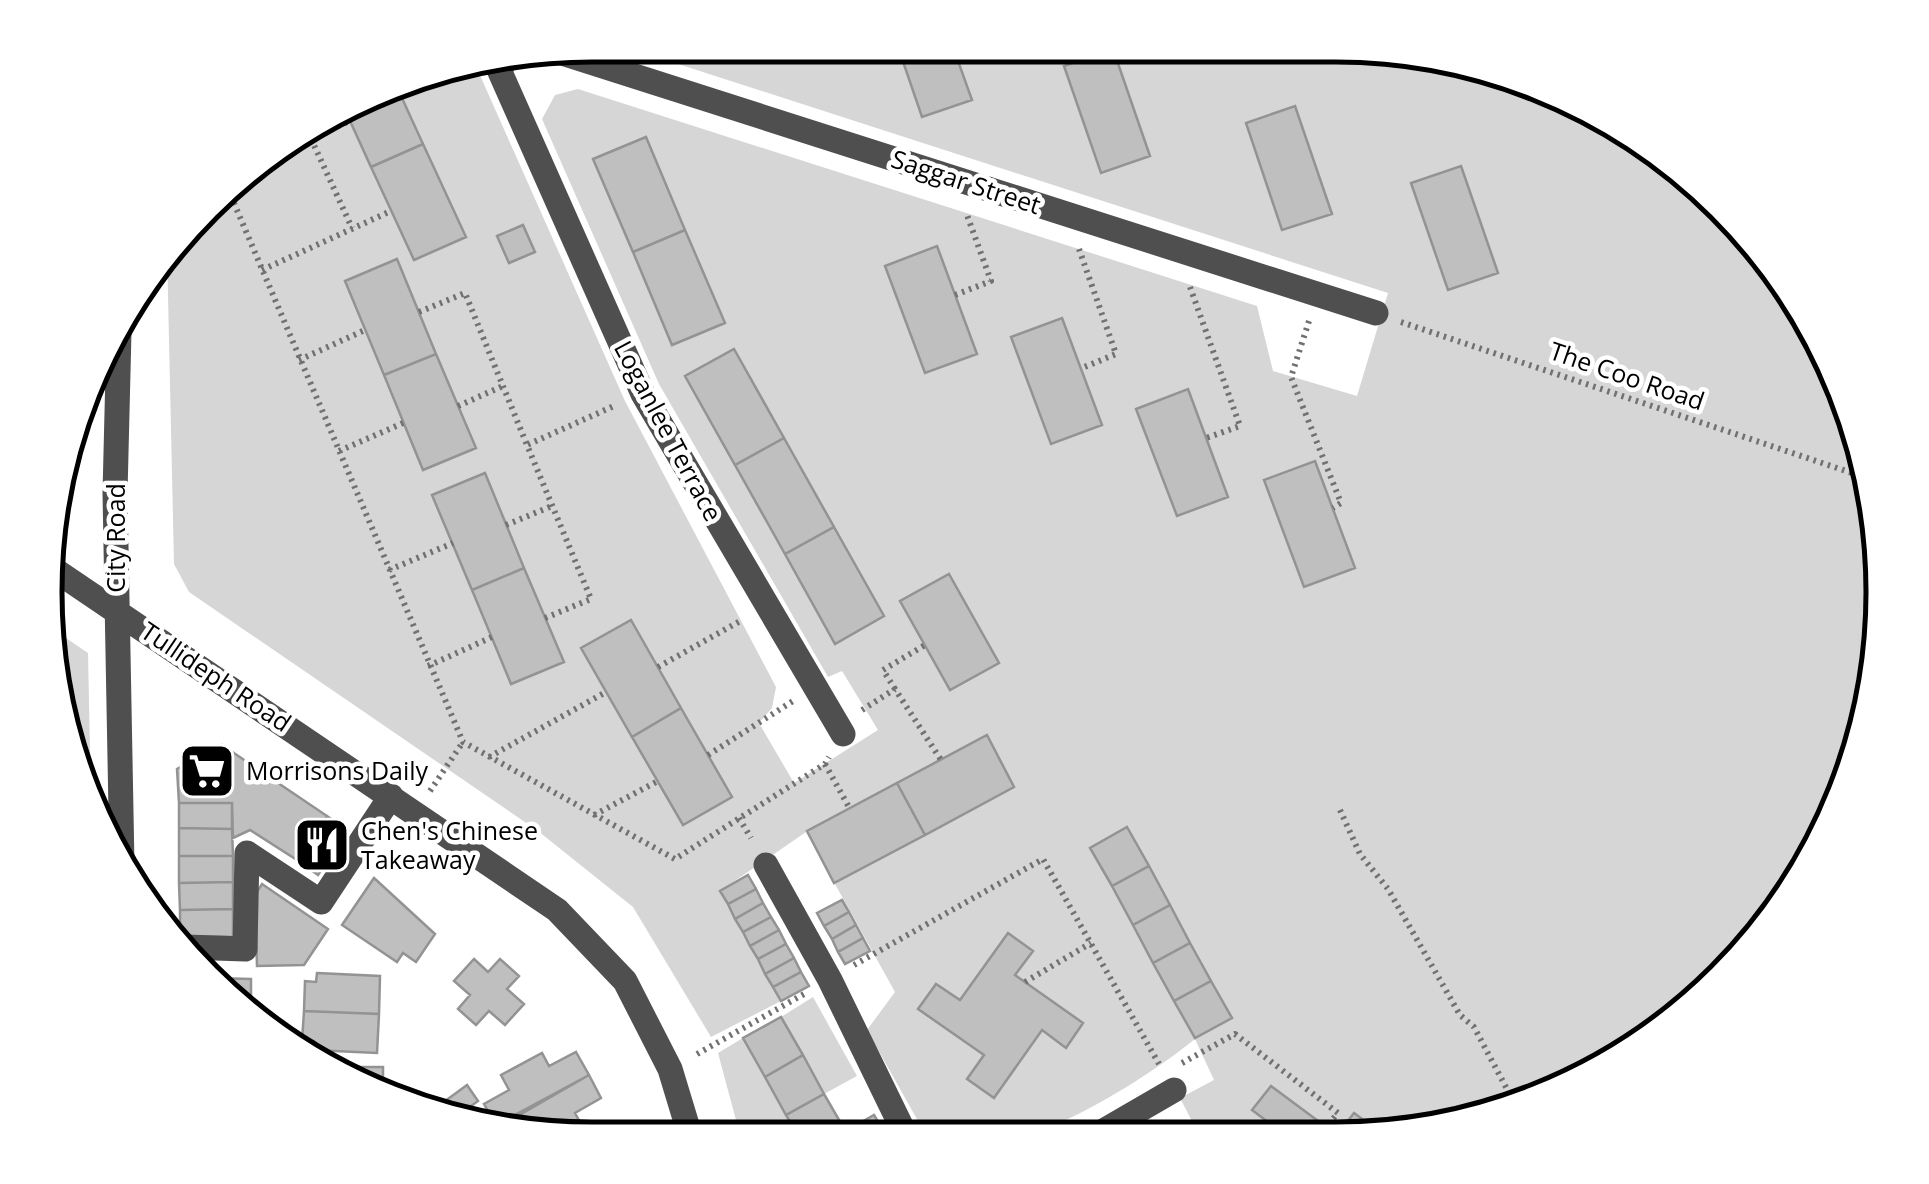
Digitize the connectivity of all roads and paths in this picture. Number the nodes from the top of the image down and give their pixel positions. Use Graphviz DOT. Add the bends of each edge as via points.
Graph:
graph roads {
  1 [pos="617,62"];
  2 [pos="500,71"];
  3 [pos="312,143"];
  4 [pos="975,185"];
  5 [pos="234,203"];
  6 [pos="391,211"];
  7 [pos="1089,221"];
  8 [pos="352,228"];
  9 [pos="1198,256"];
  10 [pos="262,270"];
  11 [pos="1318,294"];
  12 [pos="955,295"];
  13 [pos="419,312"];
  14 [pos="1376,313"];
  15 [pos="365,330"];
  16 [pos="119,355"];
  17 [pos="299,360"];
  18 [pos="1082,368"];
  19 [pos="503,386"];
  20 [pos="643,394"];
  21 [pos="458,406"];
  22 [pos="404,423"];
  23 [pos="1206,438"];
  24 [pos="527,445"];
  25 [pos="339,451"];
  26 [pos="1852,472"];
  27 [pos="552,506"];
  28 [pos="1333,508"];
  29 [pos="506,526"];
  30 [pos="452,544"];
  31 [pos="389,570"];
  32 [pos="63,575"];
  33 [pos="765,607"];
  34 [pos="116,609"];
  35 [pos="545,618"];
  36 [pos="492,637"];
  37 [pos="925,645"];
  38 [pos="428,666"];
  39 [pos="658,668"];
  40 [pos="814,687"];
  41 [pos="895,689"];
  42 [pos="606,692"];
  43 [pos="841,730"];
  44 [pos="463,742"];
  45 [pos="708,756"];
  46 [pos="489,757"];
  47 [pos="940,760"];
  48 [pos="825,764"];
  49 [pos="658,781"];
  50 [pos="391,796"];
  51 [pos="850,809"];
  52 [pos="1340,810"];
  53 [pos="415,812"];
  54 [pos="594,815"];
  55 [pos="121,834"];
  56 [pos="766,865"];
  57 [pos="1091,943"];
  58 [pos="201,948"];
  59 [pos="830,980"];
  60 [pos="1025,982"];
  61 [pos="670,1069"];
  62 [pos="1169,1081"];
  63 [pos="1509,1092"];
  64 [pos="686,1122"];
  65 [pos="899,1122"];
  66 [pos="1113,1122"];
  67 [pos="1330,1122"];
  1 -- 4 [label="street, Saggar Street"];
  2 -- 20 [label="street, Loganlee Terrace"];
  3 -- 8 [label="path"];
  4 -- 7 [label="street, Saggar Street"];
  4 -- 12 [label="path" via="966,213 991,281"];
  5 -- 10 [label="path"];
  6 -- 8 [label="path"];
  7 -- 9 [label="street, Saggar Street"];
  7 -- 18 [label="path" via="1079,249 1116,354"];
  8 -- 10 [label="path"];
  9 -- 11 [label="street, Saggar Street"];
  9 -- 23 [label="path" via="1188,284 1240,426"];
  10 -- 17 [label="path"];
  11 -- 14 [label="street, Saggar Street"];
  11 -- 28 [label="path" via="1291,377 1341,503"];
  13 -- 19 [label="path" via="465,294"];
  14 -- 26 [label="path, The Coo Road"];
  15 -- 17 [label="path"];
  16 -- 34 [label="street, City Road"];
  17 -- 25 [label="path"];
  19 -- 21 [label="path"];
  19 -- 24 [label="path"];
  20 -- 24 [label="path"];
  20 -- 33 [label="street, Loganlee Terrace"];
  22 -- 25 [label="path"];
  24 -- 27 [label="path"];
  25 -- 31 [label="path"];
  27 -- 29 [label="path"];
  27 -- 35 [label="path" via="591,598"];
  30 -- 31 [label="path"];
  31 -- 38 [label="path"];
  32 -- 34 [label="street, Tullideph Road"];
  33 -- 39 [label="path"];
  33 -- 40 [label="street, Loganlee Terrace"];
  34 -- 50 [label="street, Tullideph Road"];
  34 -- 55 [label="street, City Road"];
  36 -- 38 [label="path"];
  37 -- 41 [label="path" via="884,670"];
  38 -- 44 [label="path"];
  40 -- 43 [label="street, Loganlee Terrace"];
  40 -- 45 [label="path"];
  41 -- 43 [label="path"];
  41 -- 47 [label="path"];
  42 -- 46 [label="path"];
  43 -- 48 [label="path"];
  44 -- 46 [label="path"];
  44 -- 53 [label="path"];
  46 -- 54 [label="path"];
  48 -- 51 [label="path"];
  48 -- 54 [label="path" via="675,859"];
  49 -- 54 [label="path"];
  50 -- 53 [label="street, Tullideph Road"];
  50 -- 58 [label="street" via="321,902 247,853 245,949"];
  52 -- 63 [label="path" via="1360,854 1388,888"];
  53 -- 61 [label="street, Tullideph Road" via="556,910 626,981"];
  56 -- 59 [label="street"];
  57 -- 59 [label="path" via="1043,858"];
  57 -- 60 [label="path"];
  57 -- 62 [label="path"];
  59 -- 61 [label="path"];
  59 -- 65 [label="street"];
  61 -- 64 [label="street, Tullideph Road"];
  62 -- 66 [label="street"];
  62 -- 67 [label="path" via="1235,1034 1338,1113"];
}
